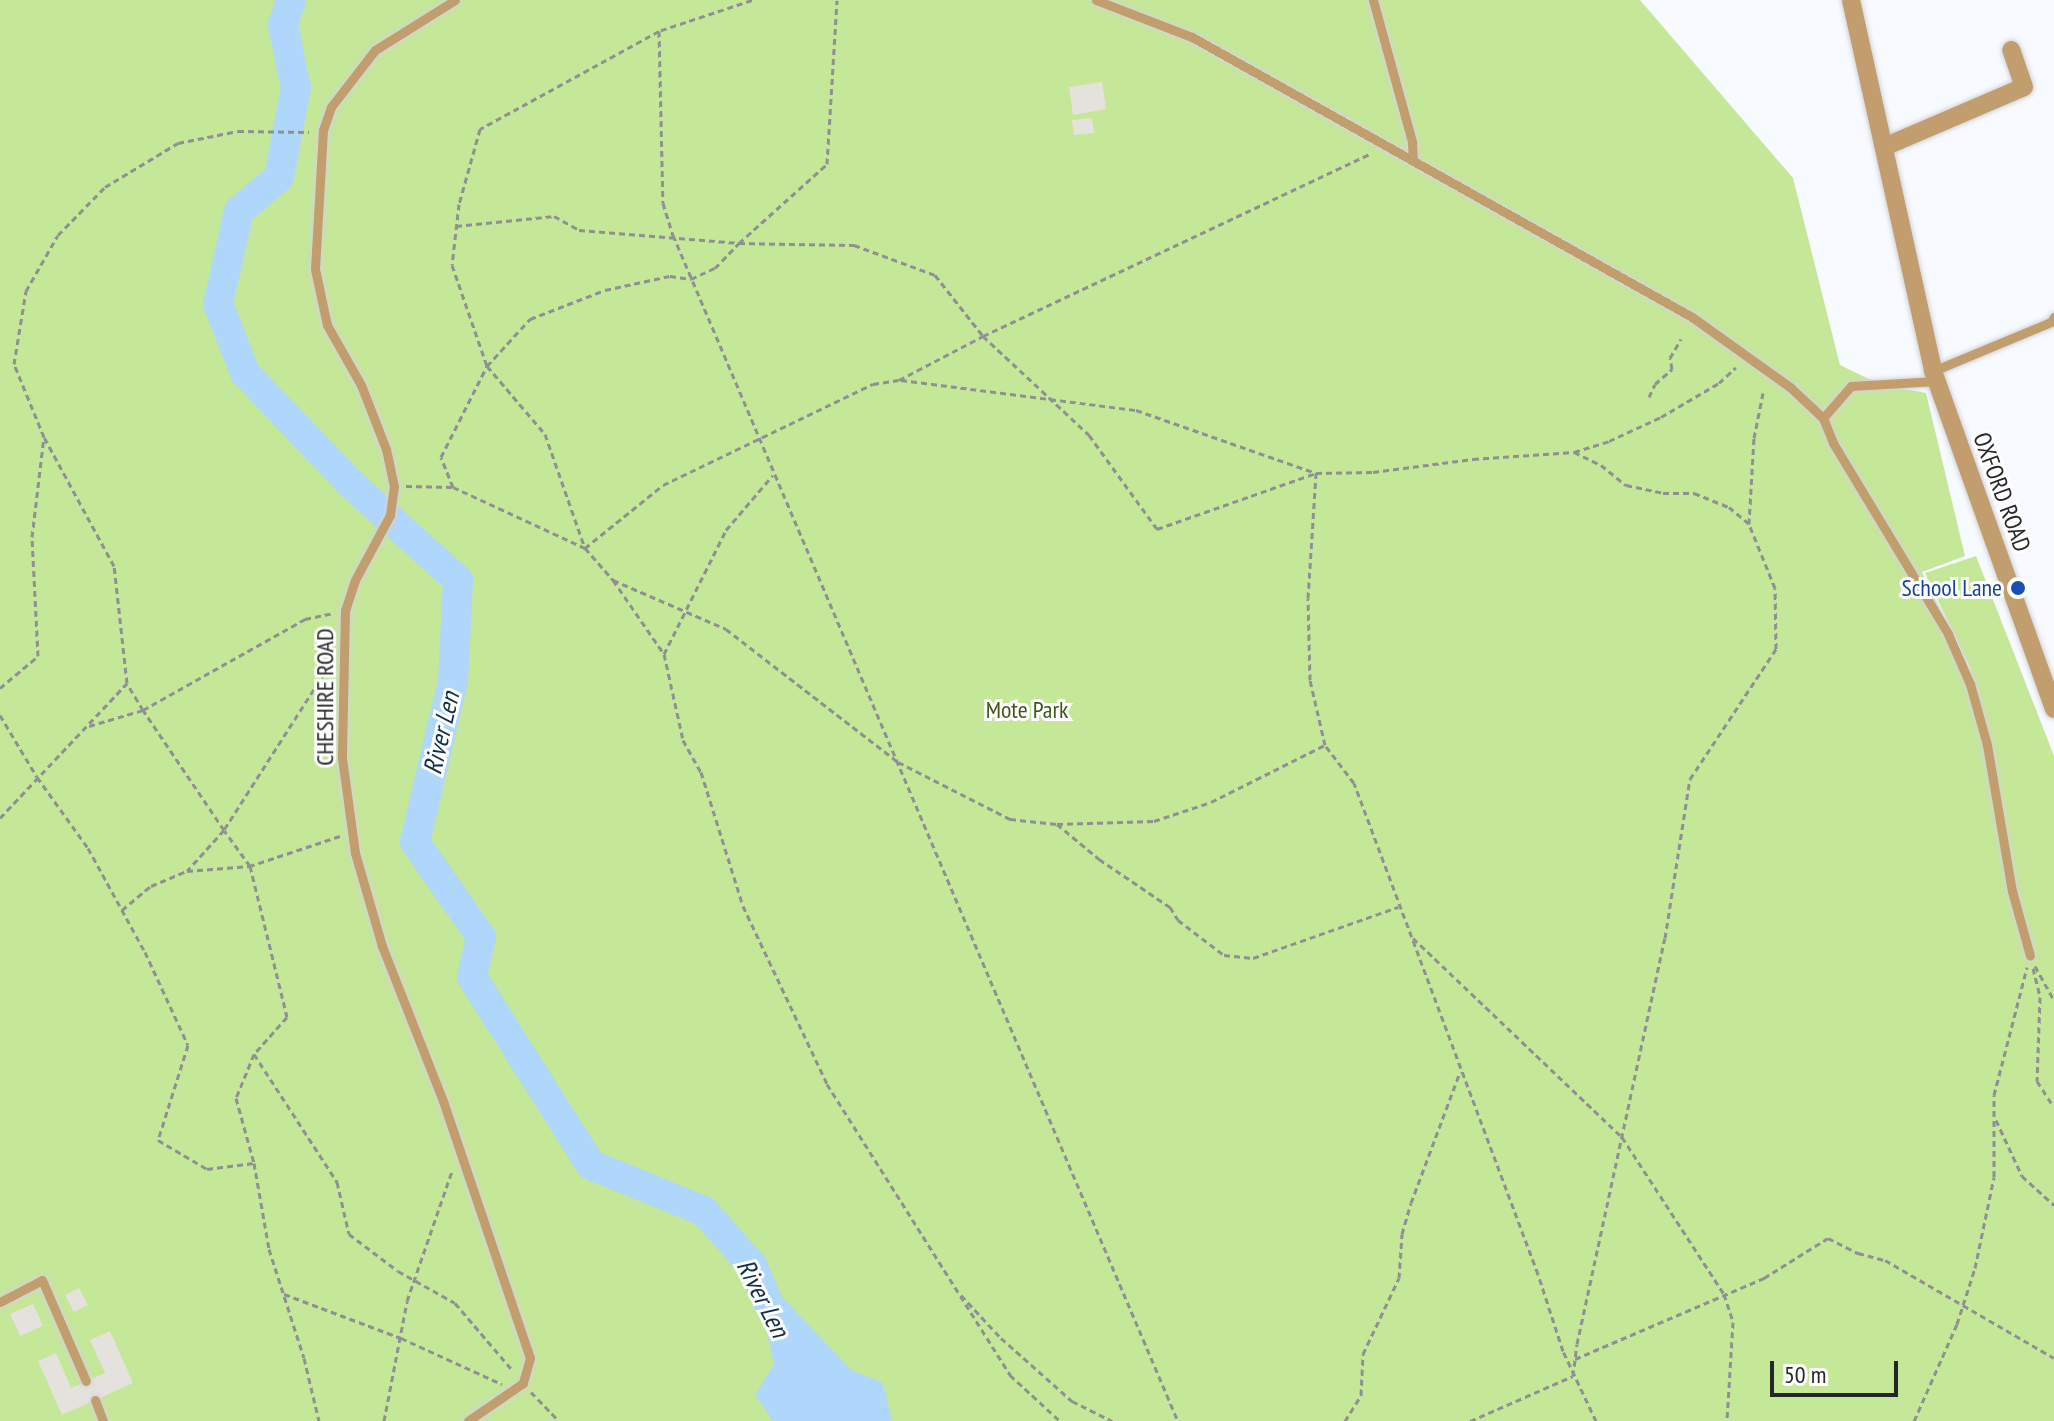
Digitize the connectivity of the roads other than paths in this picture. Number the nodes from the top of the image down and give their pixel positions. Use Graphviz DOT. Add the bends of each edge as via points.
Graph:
graph roads {
  1 [pos="455,0"];
  2 [pos="1096,0"];
  3 [pos="1373,0"];
  4 [pos="1851,0"];
  5 [pos="2011,50"];
  6 [pos="1884,147"];
  7 [pos="1413,161"];
  8 [pos="2054,317"];
  9 [pos="1935,376"];
  10 [pos="1823,418"];
  11 [pos="2054,709"];
  12 [pos="2030,956"];
  13 [pos="0,1302"];
  14 [pos="86,1381"];
  15 [pos="95,1400"];
  16 [pos="103,1421"];
  17 [pos="468,1421"];
  1 -- 17 [label="lane, CHESHIRE ROAD" via="375,50 331,107 323,130 315,269 327,325 361,385 394,486 390,515 345,610 342,758 353,831 382,946 460,1149 530,1358 518,1386"];
  2 -- 7 [label="lane" via="1192,37"];
  3 -- 7 [label="lane"];
  4 -- 6 [label="street"];
  5 -- 6 [label="street" via="2024,87"];
  6 -- 9 [label="street"];
  7 -- 10 [label="lane" via="1692,317 1791,388"];
  8 -- 9 [label="lane"];
  9 -- 10 [label="lane" via="1851,386"];
  9 -- 11 [label="street, OXFORD ROAD"];
  10 -- 12 [label="lane" via="1948,634 1970,684"];
  13 -- 14 [label="lane" via="42,1280"];
  15 -- 16 [label="lane"];
}
